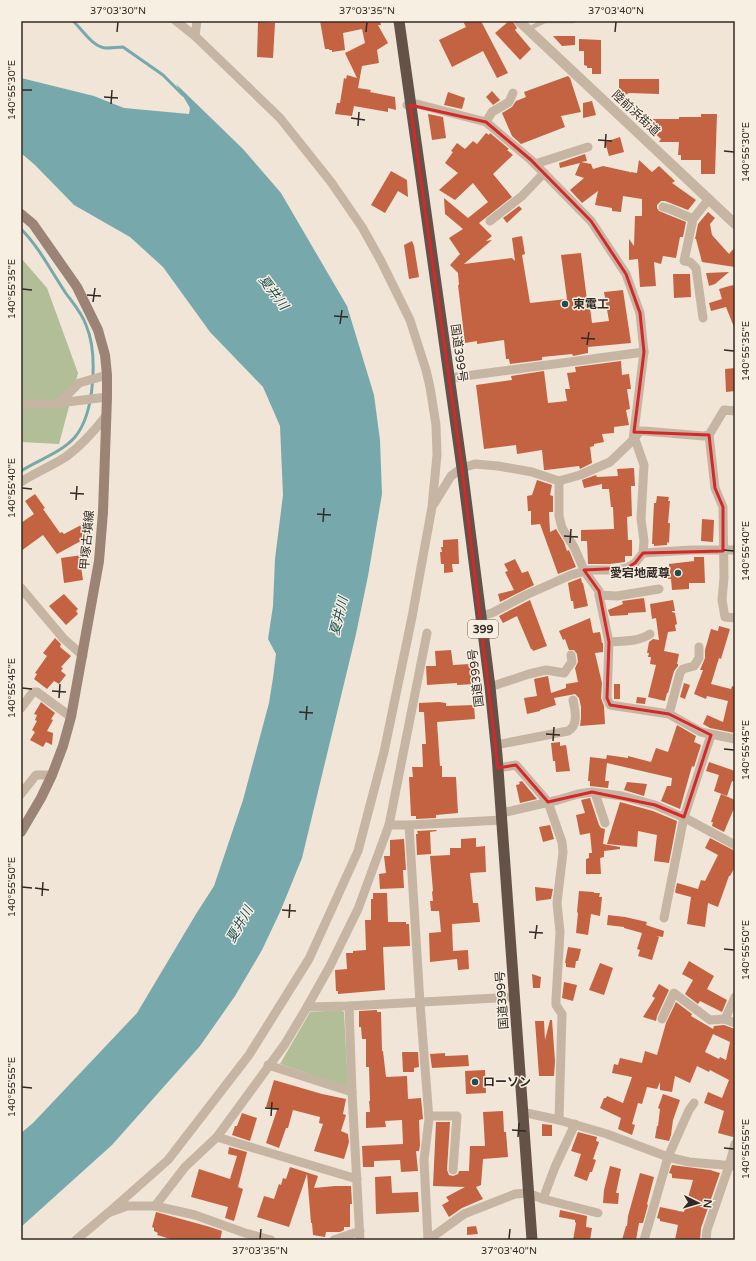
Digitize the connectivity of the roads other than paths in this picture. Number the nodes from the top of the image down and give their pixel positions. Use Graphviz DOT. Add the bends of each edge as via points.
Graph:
graph roads {
  1 [pos="176,21"];
  2 [pos="197,21"];
  3 [pos="399,21"];
  4 [pos="519,21"];
  5 [pos="574,21"];
  6 [pos="528,29"];
  7 [pos="195,36"];
  8 [pos="513,93"];
  9 [pos="409,105"];
  10 [pos="486,122"];
  11 [pos="588,148"];
  12 [pos="535,164"];
  13 [pos="544,173"];
  14 [pos="709,199"];
  15 [pos="663,207"];
  16 [pos="21,214"];
  17 [pos="693,219"];
  18 [pos="490,221"];
  19 [pos="735,224"];
  20 [pos="703,318"];
  21 [pos="644,352"];
  22 [pos="102,376"];
  23 [pos="450,378"];
  24 [pos="103,398"];
  25 [pos="59,402"];
  26 [pos="21,404"];
  27 [pos="735,411"];
  28 [pos="106,416"];
  29 [pos="709,434"];
  30 [pos="633,440"];
  31 [pos="462,468"];
  32 [pos="560,481"];
  33 [pos="21,482"];
  34 [pos="432,506"];
  35 [pos="735,550"];
  36 [pos="723,551"];
  37 [pos="643,553"];
  38 [pos="585,572"];
  39 [pos="21,588"];
  40 [pos="659,589"];
  41 [pos="599,595"];
  42 [pos="481,616"];
  43 [pos="735,618"];
  44 [pos="427,633"];
  45 [pos="650,634"];
  46 [pos="609,642"];
  47 [pos="699,647"];
  48 [pos="571,655"];
  49 [pos="83,656"];
  50 [pos="490,687"];
  51 [pos="572,700"];
  52 [pos="21,708"];
  53 [pos="669,714"];
  54 [pos="71,717"];
  55 [pos="711,734"];
  56 [pos="735,739"];
  57 [pos="496,745"];
  58 [pos="498,768"];
  59 [pos="52,775"];
  60 [pos="595,792"];
  61 [pos="21,794"];
  62 [pos="548,802"];
  63 [pos="502,817"];
  64 [pos="684,817"];
  65 [pos="605,823"];
  66 [pos="389,825"];
  67 [pos="409,825"];
  68 [pos="21,832"];
  69 [pos="735,845"];
  70 [pos="664,918"];
  71 [pos="515,997"];
  72 [pos="735,997"];
  73 [pos="420,1003"];
  74 [pos="349,1006"];
  75 [pos="307,1007"];
  76 [pos="662,1019"];
  77 [pos="724,1019"];
  78 [pos="735,1023"];
  79 [pos="268,1065"];
  80 [pos="352,1092"];
  81 [pos="694,1103"];
  82 [pos="522,1112"];
  83 [pos="429,1116"];
  84 [pos="559,1120"];
  85 [pos="575,1124"];
  86 [pos="217,1137"];
  87 [pos="735,1144"];
  88 [pos="668,1157"];
  89 [pos="732,1166"];
  90 [pos="453,1170"];
  91 [pos="357,1179"];
  92 [pos="528,1192"];
  93 [pos="543,1198"];
  94 [pos="154,1206"];
  95 [pos="108,1212"];
  96 [pos="598,1214"];
  97 [pos="360,1236"];
  98 [pos="76,1240"];
  99 [pos="271,1240"];
  100 [pos="334,1240"];
  101 [pos="428,1240"];
  102 [pos="532,1240"];
  103 [pos="644,1240"];
  104 [pos="706,1240"];
  1 -- 7 [label="street"];
  2 -- 7 [label="street"];
  3 -- 9 [label="highway, 国道399号 / 399"];
  4 -- 6 [label="street, 陸前浜街道"];
  5 -- 6 [label="lane" via="545,21"];
  6 -- 14 [label="street, 陸前浜街道"];
  7 -- 34 [label="street" via="280,118 332,182 381,261 410,320 430,387 436,425 437,455"];
  8 -- 10 [label="street" via="508,102 492,112"];
  9 -- 10 [label="street" via="417,104"];
  9 -- 23 [label="highway, 国道399号 / 399"];
  10 -- 12 [label="street"];
  11 -- 12 [label="street"];
  12 -- 13 [label="street"];
  13 -- 18 [label="street" via="522,196"];
  13 -- 21 [label="street" via="591,221 626,274 640,313"];
  14 -- 17 [label="street"];
  14 -- 19 [label="street, 陸前浜街道"];
  15 -- 17 [label="street"];
  16 -- 22 [label="main road, 甲塚古墳線" via="33,224 77,288 98,330 105,355"];
  17 -- 20 [label="street" via="684,261 690,262 696,268"];
  21 -- 23 [label="street"];
  21 -- 30 [label="street"];
  22 -- 24 [label="main road, 甲塚古墳線"];
  22 -- 25 [label="street" via="79,383"];
  23 -- 31 [label="highway, 国道399号 / 399"];
  24 -- 25 [label="street"];
  24 -- 28 [label="main road, 甲塚古墳線"];
  25 -- 26 [label="street"];
  27 -- 29 [label="street" via="724,410"];
  28 -- 33 [label="street" via="67,456"];
  28 -- 49 [label="main road, 甲塚古墳線" via="102,538"];
  29 -- 30 [label="street" via="704,436 644,430"];
  29 -- 36 [label="street" via="715,488 723,507"];
  30 -- 32 [label="street" via="610,462"];
  30 -- 37 [label="street" via="644,465 640,519 644,541"];
  31 -- 32 [label="street" via="475,464 498,466 532,472"];
  31 -- 34 [label="street" via="451,476"];
  31 -- 42 [label="highway, 国道399号 / 399"];
  32 -- 38 [label="street" via="558,516"];
  34 -- 95 [label="street" via="385,744 358,851 322,931 308,959 249,1055 168,1160"];
  35 -- 36 [label="street"];
  36 -- 37 [label="street"];
  36 -- 43 [label="street" via="724,617"];
  37 -- 38 [label="street" via="627,568"];
  38 -- 41 [label="street"];
  38 -- 42 [label="street" via="570,576"];
  39 -- 49 [label="street" via="63,638"];
  40 -- 41 [label="street" via="617,596"];
  41 -- 46 [label="street"];
  42 -- 50 [label="highway, 国道399号 / 399"];
  44 -- 66 [label="street"];
  45 -- 46 [label="street" via="635,640"];
  46 -- 53 [label="street" via="607,698 610,705"];
  47 -- 53 [label="street" via="699,658 694,666 683,669 680,673"];
  48 -- 50 [label="street" via="572,662 564,673 546,670"];
  49 -- 54 [label="main road, 甲塚古墳線"];
  50 -- 57 [label="highway, 国道399号 / 399"];
  51 -- 57 [label="street" via="576,714 573,728 568,731"];
  52 -- 54 [label="street" via="33,692 37,692"];
  53 -- 55 [label="street" via="701,732"];
  54 -- 59 [label="main road, 甲塚古墳線"];
  55 -- 56 [label="street"];
  55 -- 64 [label="street"];
  57 -- 58 [label="highway, 国道399号 / 399"];
  58 -- 62 [label="street" via="516,765"];
  58 -- 63 [label="highway, 国道399号 / 399"];
  59 -- 61 [label="street" via="36,775"];
  59 -- 68 [label="main road, 甲塚古墳線"];
  60 -- 62 [label="street"];
  60 -- 64 [label="street" via="655,805"];
  60 -- 65 [label="street"];
  62 -- 63 [label="street"];
  62 -- 84 [label="street" via="563,852 557,903 560,932 556,1005 562,1014"];
  63 -- 67 [label="street"];
  63 -- 71 [label="highway, 国道399号 / 399"];
  64 -- 69 [label="street"];
  64 -- 70 [label="street"];
  66 -- 67 [label="street"];
  66 -- 75 [label="street" via="358,909"];
  67 -- 73 [label="street"];
  71 -- 73 [label="street"];
  71 -- 82 [label="highway, 国道399号 / 399"];
  72 -- 77 [label="street"];
  73 -- 74 [label="street"];
  73 -- 83 [label="street"];
  74 -- 75 [label="street"];
  74 -- 80 [label="street"];
  75 -- 79 [label="street" via="285,1044"];
  76 -- 77 [label="street" via="674,993 710,1020"];
  77 -- 78 [label="street"];
  79 -- 80 [label="street"];
  79 -- 86 [label="street"];
  80 -- 91 [label="street"];
  81 -- 88 [label="street"];
  82 -- 84 [label="street"];
  82 -- 92 [label="highway, 国道399号 / 399"];
  83 -- 90 [label="street" via="457,1116"];
  83 -- 101 [label="street" via="424,1160"];
  84 -- 85 [label="street"];
  85 -- 88 [label="street"];
  85 -- 93 [label="street"];
  86 -- 91 [label="street"];
  86 -- 94 [label="street" via="185,1167"];
  87 -- 89 [label="street"];
  88 -- 89 [label="street" via="688,1162"];
  88 -- 103 [label="street"];
  89 -- 104 [label="street"];
  91 -- 97 [label="street"];
  92 -- 93 [label="street"];
  92 -- 101 [label="street" via="515,1194 464,1214"];
  92 -- 102 [label="highway, 国道399号 / 399"];
  93 -- 96 [label="street"];
  94 -- 95 [label="street" via="127,1206"];
  94 -- 99 [label="street" via="195,1215"];
  95 -- 98 [label="street"];
  97 -- 100 [label="street"];
}
